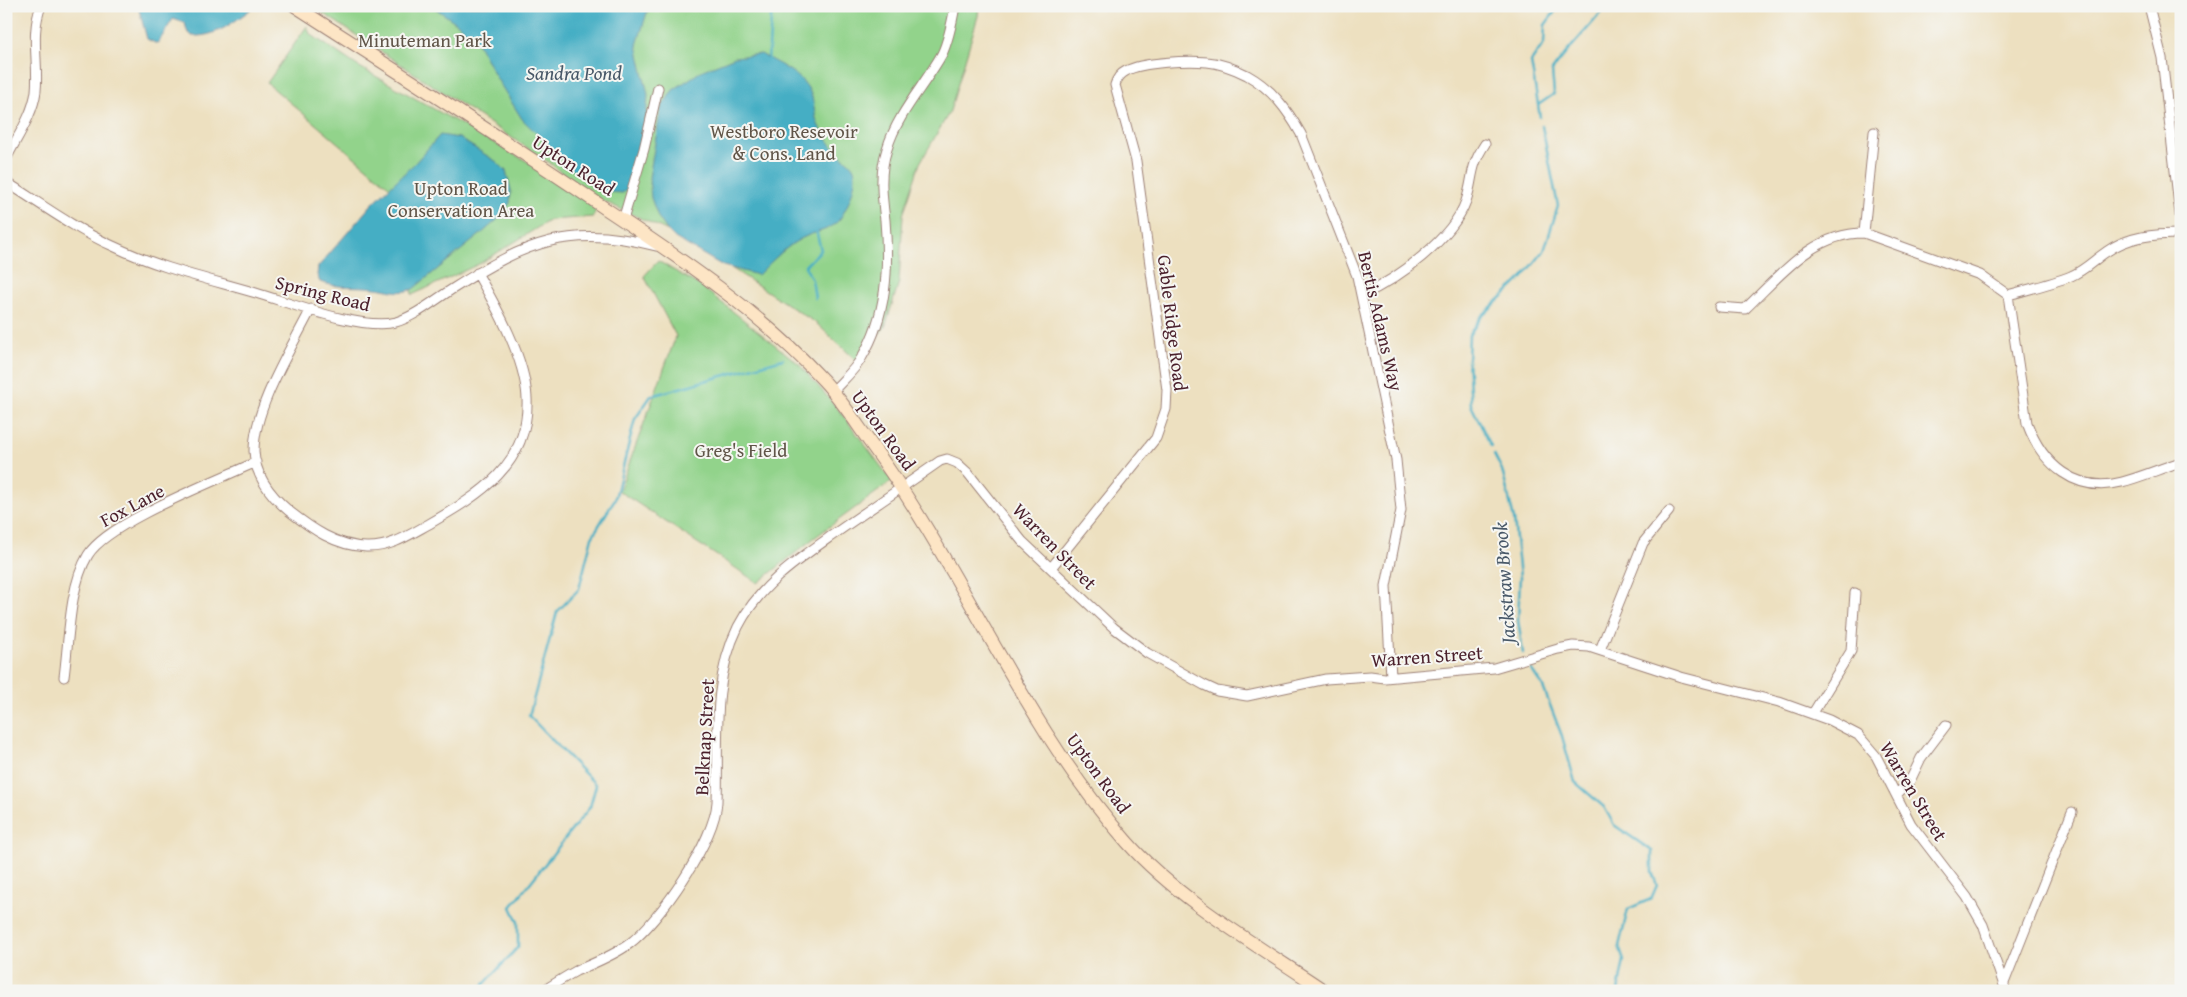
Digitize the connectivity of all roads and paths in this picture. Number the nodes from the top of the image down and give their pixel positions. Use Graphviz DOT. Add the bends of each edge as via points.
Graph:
graph roads {
  1 [pos="40,6"];
  2 [pos="295,6"];
  3 [pos="955,6"];
  4 [pos="2150,6"];
  5 [pos="1118,77"];
  6 [pos="658,88"];
  7 [pos="1874,132"];
  8 [pos="1486,144"];
  9 [pos="6,159"];
  10 [pos="6,182"];
  11 [pos="623,220"];
  12 [pos="2181,223"];
  13 [pos="1864,233"];
  14 [pos="2181,234"];
  15 [pos="665,249"];
  16 [pos="478,273"];
  17 [pos="2008,295"];
  18 [pos="1362,296"];
  19 [pos="1719,306"];
  20 [pos="311,309"];
  21 [pos="833,391"];
  22 [pos="256,462"];
  23 [pos="2181,462"];
  24 [pos="902,487"];
  25 [pos="1669,511"];
  26 [pos="1052,568"];
  27 [pos="1855,593"];
  28 [pos="1600,650"];
  29 [pos="64,677"];
  30 [pos="1391,677"];
  31 [pos="1813,713"];
  32 [pos="1946,725"];
  33 [pos="1897,794"];
  34 [pos="2072,812"];
  35 [pos="2005,987"];
  36 [pos="544,991"];
  37 [pos="1324,991"];
  1 -- 9 [label="street" via="34,22 36,93 31,112"];
  2 -- 11 [label="main road, Upton Road"];
  3 -- 21 [label="street" via="943,52 898,123 886,151 881,191 886,251 882,309 874,335 862,358"];
  4 -- 12 [label="street" via="2162,58"];
  5 -- 18 [label="street, Bertis Adams Way" via="1128,70 1144,66 1207,62 1228,67 1266,88 1290,114 1301,134 1350,254"];
  5 -- 26 [label="street, Gable Ridge Road" via="1115,86 1136,161 1167,390 1166,409 1156,438"];
  6 -- 11 [label="street"];
  7 -- 13 [label="street"];
  8 -- 18 [label="street" via="1474,164 1466,200 1455,222 1411,264 1381,287"];
  10 -- 20 [label="street, Spring Road" via="94,237 130,254 167,268"];
  11 -- 15 [label="main road, Upton Road"];
  13 -- 17 [label="street" via="1980,275"];
  13 -- 19 [label="street" via="1840,235 1813,247 1745,309"];
  14 -- 17 [label="street" via="2150,234 2124,243 2071,276"];
  15 -- 16 [label="street, Spring Road" via="610,236 571,236 532,245"];
  15 -- 21 [label="main road, Upton Road" via="752,314"];
  16 -- 20 [label="street, Spring Road" via="395,322 356,321"];
  16 -- 22 [label="street" via="519,361 527,399 521,438 513,456 489,486 405,538 387,546 367,548 329,539 296,517 268,490"];
  17 -- 23 [label="street" via="2027,423 2034,443 2046,460 2075,479 2104,484 2121,482"];
  18 -- 30 [label="street, Bertis Adams Way" via="1396,460 1401,510 1386,586"];
  20 -- 22 [label="street" via="260,415 255,434"];
  21 -- 24 [label="main road, Upton Road"];
  22 -- 29 [label="street, Fox Lane" via="135,519 102,539 80,572"];
  24 -- 26 [label="street, Warren Street" via="940,461 947,459 957,463 1022,541"];
  24 -- 36 [label="street, Belknap Street" via="800,558 756,600 738,627 725,665 718,711 717,804 709,836 656,916 639,935 617,952 574,972"];
  24 -- 37 [label="main road, Upton Road" via="1052,742 1129,844 1204,909"];
  25 -- 28 [label="street" via="1637,555"];
  26 -- 30 [label="street, Warren Street" via="1131,642 1217,690 1247,696 1326,679"];
  27 -- 31 [label="street" via="1851,651"];
  28 -- 30 [label="street, Warren Street" via="1573,646 1494,668"];
  28 -- 31 [label="street, Warren Street" via="1681,677"];
  31 -- 33 [label="street, Warren Street" via="1858,735 1869,745"];
  32 -- 33 [label="street"];
  33 -- 35 [label="street, Warren Street" via="1911,824 1980,918"];
  34 -- 35 [label="street"];
}
